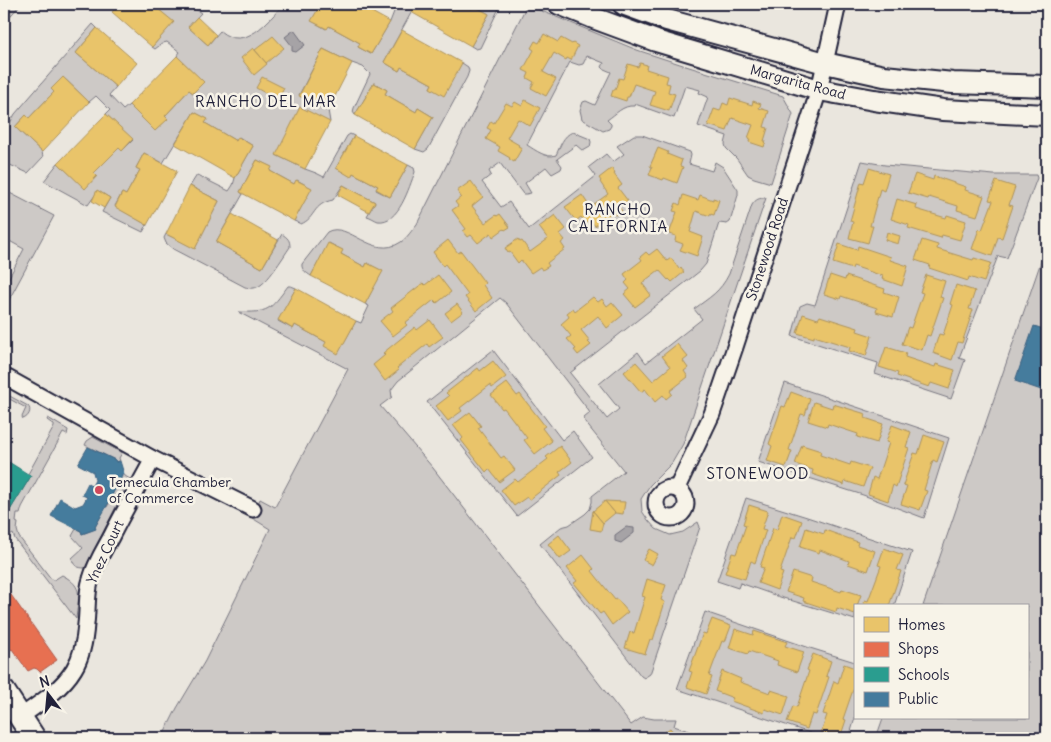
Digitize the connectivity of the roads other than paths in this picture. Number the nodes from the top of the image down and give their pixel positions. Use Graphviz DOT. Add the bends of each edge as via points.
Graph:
graph roads {
  1 [pos="559,4"];
  2 [pos="623,4"];
  3 [pos="838,4"];
  4 [pos="825,63"];
  5 [pos="1047,86"];
  6 [pos="819,90"];
  7 [pos="1047,115"];
  8 [pos="4,376"];
  9 [pos="153,459"];
  10 [pos="677,488"];
  11 [pos="253,509"];
  12 [pos="4,692"];
  13 [pos="20,717"];
  14 [pos="34,738"];
  1 -- 6 [label="main road, Margarita Road" via="656,41"];
  2 -- 4 [label="main road, Margarita Road" via="667,20"];
  3 -- 4 [label="street, Stonewood Road"];
  4 -- 5 [label="main road, Margarita Road" via="893,77"];
  4 -- 6 [label="street, Stonewood Road"];
  6 -- 7 [label="main road, Margarita Road" via="943,110"];
  6 -- 10 [label="street, Stonewood Road" via="712,414"];
  8 -- 9 [label="street"];
  9 -- 11 [label="street"];
  9 -- 13 [label="street, Ynez Court" via="91,578 84,639 74,669 55,690"];
  12 -- 13 [label="main road"];
  13 -- 14 [label="main road"];
}
